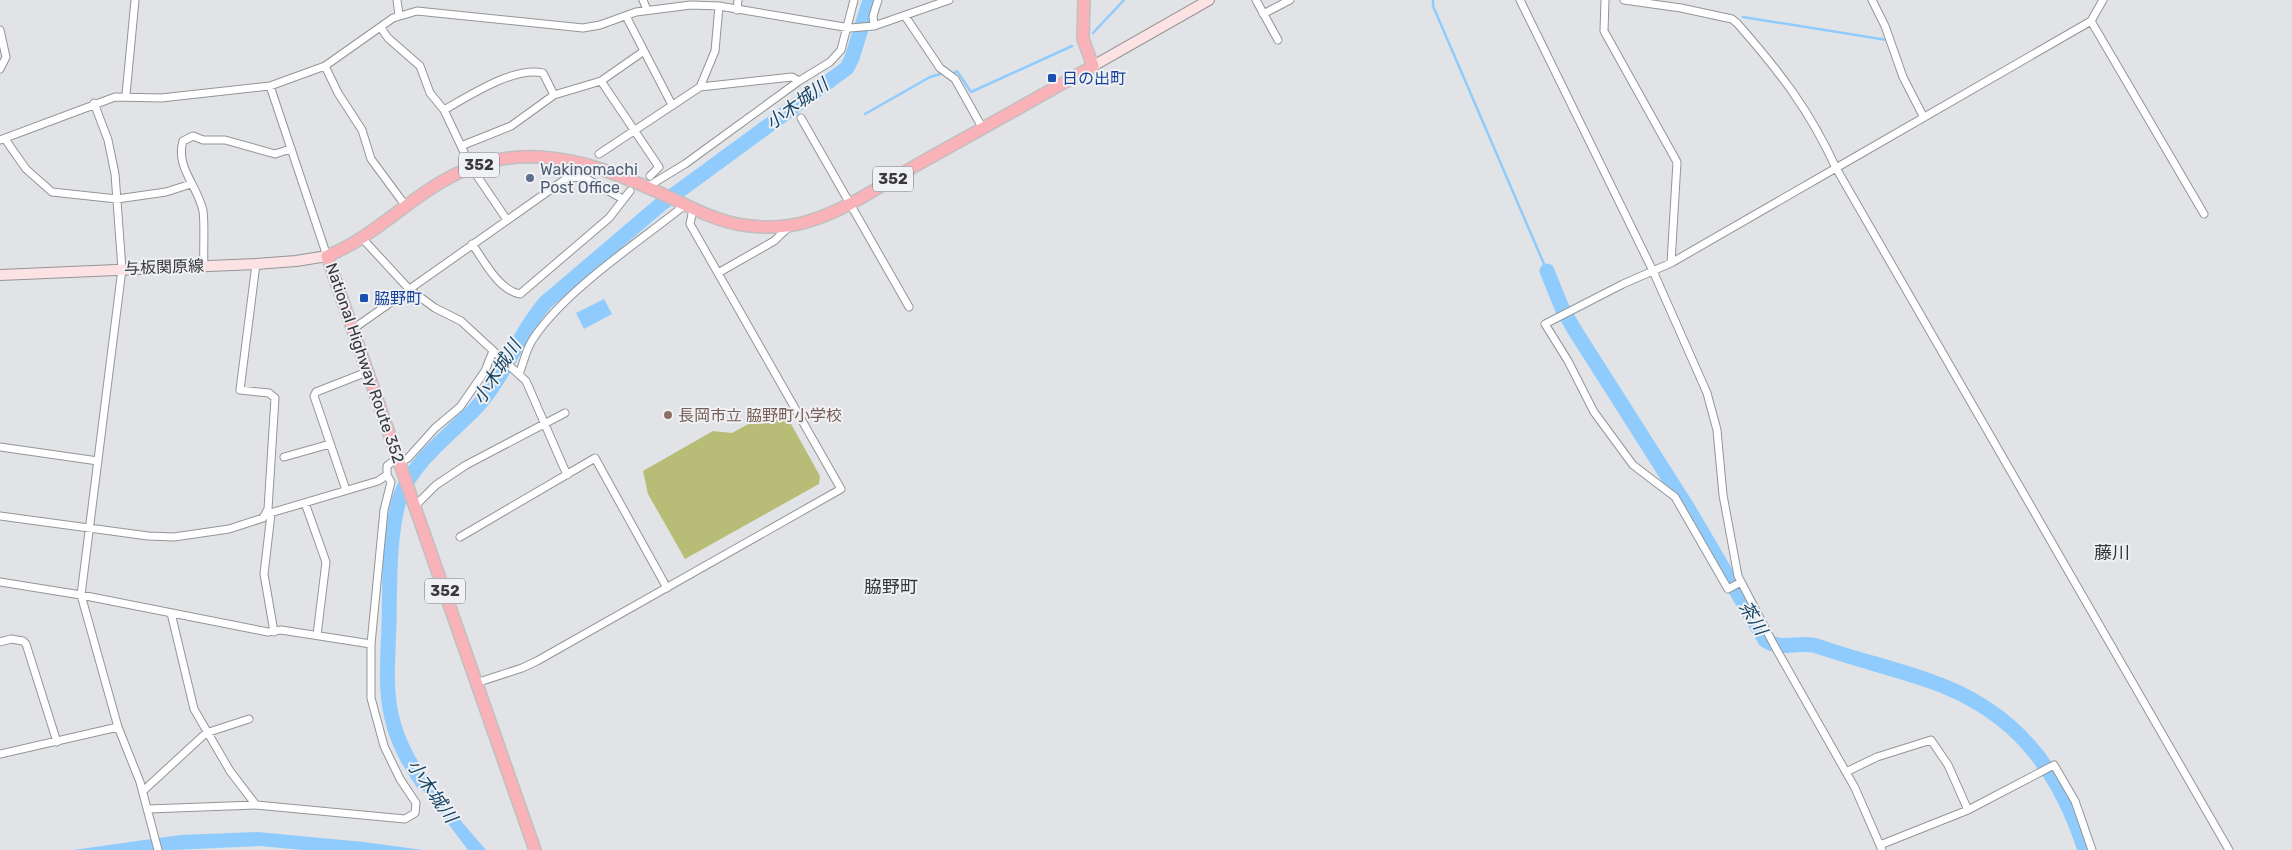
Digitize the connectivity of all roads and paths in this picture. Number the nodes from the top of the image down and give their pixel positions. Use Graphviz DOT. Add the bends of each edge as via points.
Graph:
graph roads {
  1 [pos="134,0"];
  2 [pos="397,0"];
  3 [pos="643,0"];
  4 [pos="738,0"];
  5 [pos="854,0"];
  6 [pos="878,0"];
  7 [pos="949,0"];
  8 [pos="1084,0"];
  9 [pos="1210,0"];
  10 [pos="1256,0"];
  11 [pos="1290,0"];
  12 [pos="1520,0"];
  13 [pos="1605,0"];
  14 [pos="1624,0"];
  15 [pos="1872,0"];
  16 [pos="2103,0"];
  17 [pos="719,6"];
  18 [pos="647,10"];
  19 [pos="737,10"];
  20 [pos="1264,14"];
  21 [pos="399,15"];
  22 [pos="626,16"];
  23 [pos="905,16"];
  24 [pos="2091,21"];
  25 [pos="872,26"];
  26 [pos="381,28"];
  27 [pos="848,28"];
  28 [pos="0,30"];
  29 [pos="1278,40"];
  30 [pos="644,51"];
  31 [pos="325,66"];
  32 [pos="1093,66"];
  33 [pos="0,70"];
  34 [pos="601,81"];
  35 [pos="799,81"];
  36 [pos="270,86"];
  37 [pos="700,87"];
  38 [pos="126,95"];
  39 [pos="554,95"];
  40 [pos="94,103"];
  41 [pos="672,105"];
  42 [pos="444,110"];
  43 [pos="1923,116"];
  44 [pos="801,118"];
  45 [pos="983,129"];
  46 [pos="634,130"];
  47 [pos="3,139"];
  48 [pos="461,146"];
  49 [pos="290,148"];
  50 [pos="599,154"];
  51 [pos="471,168"];
  52 [pos="1836,168"];
  53 [pos="191,184"];
  54 [pos="649,184"];
  55 [pos="630,191"];
  56 [pos="117,199"];
  57 [pos="623,199"];
  58 [pos="849,204"];
  59 [pos="405,205"];
  60 [pos="686,205"];
  61 [pos="2204,214"];
  62 [pos="507,220"];
  63 [pos="791,226"];
  64 [pos="361,237"];
  65 [pos="472,244"];
  66 [pos="327,256"];
  67 [pos="1671,263"];
  68 [pos="256,264"];
  69 [pos="204,266"];
  70 [pos="122,269"];
  71 [pos="1653,271"];
  72 [pos="718,273"];
  73 [pos="0,275"];
  74 [pos="409,289"];
  75 [pos="908,307"];
  76 [pos="353,329"];
  77 [pos="495,352"];
  78 [pos="367,372"];
  79 [pos="518,373"];
  80 [pos="565,413"];
  81 [pos="543,424"];
  82 [pos="330,444"];
  83 [pos="0,447"];
  84 [pos="284,457"];
  85 [pos="98,461"];
  86 [pos="399,463"];
  87 [pos="387,475"];
  88 [pos="566,475"];
  89 [pos="346,490"];
  90 [pos="305,503"];
  91 [pos="413,503"];
  92 [pos="269,514"];
  93 [pos="0,516"];
  94 [pos="89,528"];
  95 [pos="460,537"];
  96 [pos="0,582"];
  97 [pos="1741,582"];
  98 [pos="667,588"];
  99 [pos="82,595"];
  100 [pos="171,613"];
  101 [pos="274,632"];
  102 [pos="317,635"];
  103 [pos="0,642"];
  104 [pos="371,644"];
  105 [pos="476,683"];
  106 [pos="249,719"];
  107 [pos="118,727"];
  108 [pos="206,733"];
  109 [pos="57,742"];
  110 [pos="0,754"];
  111 [pos="1846,772"];
  112 [pos="143,791"];
  113 [pos="256,805"];
  114 [pos="1968,810"];
  115 [pos="148,812"];
  116 [pos="533,845"];
  117 [pos="1881,847"];
  118 [pos="158,850"];
  119 [pos="2092,850"];
  120 [pos="2229,850"];
  1 -- 38 [label="street"];
  2 -- 21 [label="street"];
  3 -- 18 [label="street"];
  4 -- 19 [label="street"];
  5 -- 27 [label="street"];
  6 -- 25 [label="street"];
  7 -- 23 [label="street"];
  8 -- 32 [label="highway" via="1083,39"];
  9 -- 32 [label="main road"];
  10 -- 20 [label="street"];
  11 -- 20 [label="street"];
  12 -- 71 [label="street"];
  13 -- 67 [label="street" via="1604,31 1677,162"];
  14 -- 52 [label="street" via="1732,19 1799,99 1814,121"];
  15 -- 43 [label="street" via="1903,77"];
  16 -- 24 [label="street"];
  17 -- 18 [label="street" via="691,5"];
  17 -- 19 [label="street"];
  17 -- 37 [label="street" via="715,51"];
  18 -- 22 [label="street"];
  19 -- 27 [label="street"];
  20 -- 29 [label="street"];
  21 -- 22 [label="street" via="416,11 583,28"];
  21 -- 26 [label="street"];
  22 -- 30 [label="street"];
  23 -- 25 [label="street"];
  23 -- 45 [label="street" via="940,68 955,79"];
  24 -- 43 [label="street"];
  24 -- 61 [label="street"];
  25 -- 27 [label="street"];
  26 -- 31 [label="street"];
  26 -- 42 [label="street" via="420,66 430,93"];
  27 -- 35 [label="street" via="837,55"];
  28 -- 33 [label="street" via="6,57"];
  30 -- 34 [label="street"];
  30 -- 41 [label="street"];
  31 -- 36 [label="street"];
  31 -- 59 [label="street" via="362,130 372,159"];
  32 -- 45 [label="highway, National Highway Route 352 / 352"];
  34 -- 39 [label="street"];
  34 -- 46 [label="street"];
  35 -- 37 [label="street" via="792,78"];
  35 -- 54 [label="street" via="697,155"];
  36 -- 38 [label="street" via="169,97"];
  36 -- 49 [label="street"];
  37 -- 41 [label="street"];
  38 -- 40 [label="street"];
  39 -- 42 [label="street" via="543,73 531,73 504,78"];
  39 -- 48 [label="street" via="512,126"];
  40 -- 47 [label="street"];
  40 -- 56 [label="street" via="108,140"];
  41 -- 46 [label="street"];
  42 -- 48 [label="street"];
  43 -- 52 [label="street"];
  44 -- 58 [label="street"];
  45 -- 58 [label="highway, National Highway Route 352 / 352"];
  46 -- 50 [label="street"];
  46 -- 54 [label="street" via="659,167"];
  47 -- 56 [label="street" via="26,169 52,192"];
  48 -- 51 [label="street"];
  49 -- 53 [label="street" via="276,154 225,140 203,140 193,136 183,140 181,154"];
  49 -- 66 [label="street"];
  51 -- 54 [label="highway, National Highway Route 352 / 352" via="509,158 558,158"];
  51 -- 59 [label="highway, National Highway Route 352 / 352" via="434,185"];
  51 -- 62 [label="street"];
  52 -- 67 [label="street"];
  52 -- 120 [label="street"];
  53 -- 56 [label="street" via="166,192"];
  53 -- 69 [label="street" via="203,211"];
  54 -- 60 [label="highway, National Highway Route 352 / 352"];
  55 -- 57 [label="street"];
  56 -- 70 [label="street"];
  57 -- 62 [label="street" via="583,177 568,175"];
  57 -- 65 [label="street" via="609,218 520,294 497,279"];
  58 -- 63 [label="highway, National Highway Route 352 / 352"];
  58 -- 75 [label="street"];
  59 -- 64 [label="highway, National Highway Route 352 / 352"];
  60 -- 63 [label="highway, National Highway Route 352 / 352" via="742,225"];
  60 -- 72 [label="street" via="690,224"];
  60 -- 79 [label="street" via="589,280 552,315 532,340"];
  62 -- 65 [label="street"];
  63 -- 72 [label="street" via="774,240"];
  64 -- 66 [label="highway, National Highway Route 352 / 352"];
  64 -- 74 [label="street"];
  65 -- 74 [label="street"];
  66 -- 68 [label="main road, 与板関原線"];
  66 -- 76 [label="highway, National Highway Route 352 / 352"];
  67 -- 71 [label="street"];
  68 -- 69 [label="main road, 与板関原線"];
  68 -- 92 [label="street" via="240,390 269,393 275,398"];
  69 -- 70 [label="main road, 与板関原線"];
  70 -- 73 [label="main road, 与板関原線"];
  70 -- 85 [label="street"];
  71 -- 97 [label="street" via="1709,402 1717,430 1732,546"];
  71 -- 97 [label="street" via="1545,324 1594,412 1625,455 1674,497 1728,589"];
  72 -- 98 [label="street" via="841,489"];
  74 -- 76 [label="street"];
  74 -- 77 [label="street" via="435,308 461,321"];
  76 -- 78 [label="highway, National Highway Route 352 / 352"];
  77 -- 79 [label="street"];
  77 -- 86 [label="street" via="460,407"];
  78 -- 82 [label="street" via="316,392 314,396"];
  78 -- 86 [label="highway, National Highway Route 352 / 352"];
  79 -- 81 [label="street" via="526,381"];
  80 -- 81 [label="street"];
  81 -- 88 [label="street"];
  81 -- 91 [label="street" via="452,474"];
  82 -- 84 [label="street"];
  82 -- 89 [label="street"];
  83 -- 85 [label="street"];
  85 -- 94 [label="street"];
  86 -- 87 [label="street" via="387,466"];
  86 -- 91 [label="highway, National Highway Route 352 / 352"];
  87 -- 89 [label="street"];
  87 -- 104 [label="street" via="391,482 384,510"];
  88 -- 95 [label="street"];
  88 -- 98 [label="street" via="596,458"];
  89 -- 90 [label="street"];
  90 -- 92 [label="street"];
  90 -- 102 [label="street" via="326,562"];
  91 -- 105 [label="highway, National Highway Route 352 / 352"];
  92 -- 94 [label="street" via="229,529 174,537"];
  92 -- 101 [label="street" via="264,574"];
  93 -- 94 [label="street"];
  94 -- 99 [label="street"];
  96 -- 99 [label="street"];
  97 -- 111 [label="street"];
  98 -- 105 [label="street" via="537,661"];
  99 -- 100 [label="street"];
  99 -- 107 [label="street"];
  100 -- 101 [label="street"];
  100 -- 108 [label="street" via="194,709"];
  101 -- 102 [label="street"];
  102 -- 104 [label="street"];
  103 -- 109 [label="street" via="15,639 26,644"];
  104 -- 113 [label="street" via="372,708 384,746 416,803 414,813 405,819"];
  105 -- 116 [label="highway, National Highway Route 352 / 352"];
  106 -- 108 [label="street"];
  107 -- 109 [label="street"];
  107 -- 112 [label="street"];
  108 -- 112 [label="street"];
  108 -- 113 [label="street"];
  109 -- 110 [label="street"];
  111 -- 114 [label="street" via="1877,757 1931,740 1948,766"];
  111 -- 117 [label="street"];
  112 -- 115 [label="street"];
  113 -- 115 [label="street"];
  114 -- 117 [label="street"];
  114 -- 119 [label="street" via="2054,765 2074,801"];
  115 -- 118 [label="street"];
}
